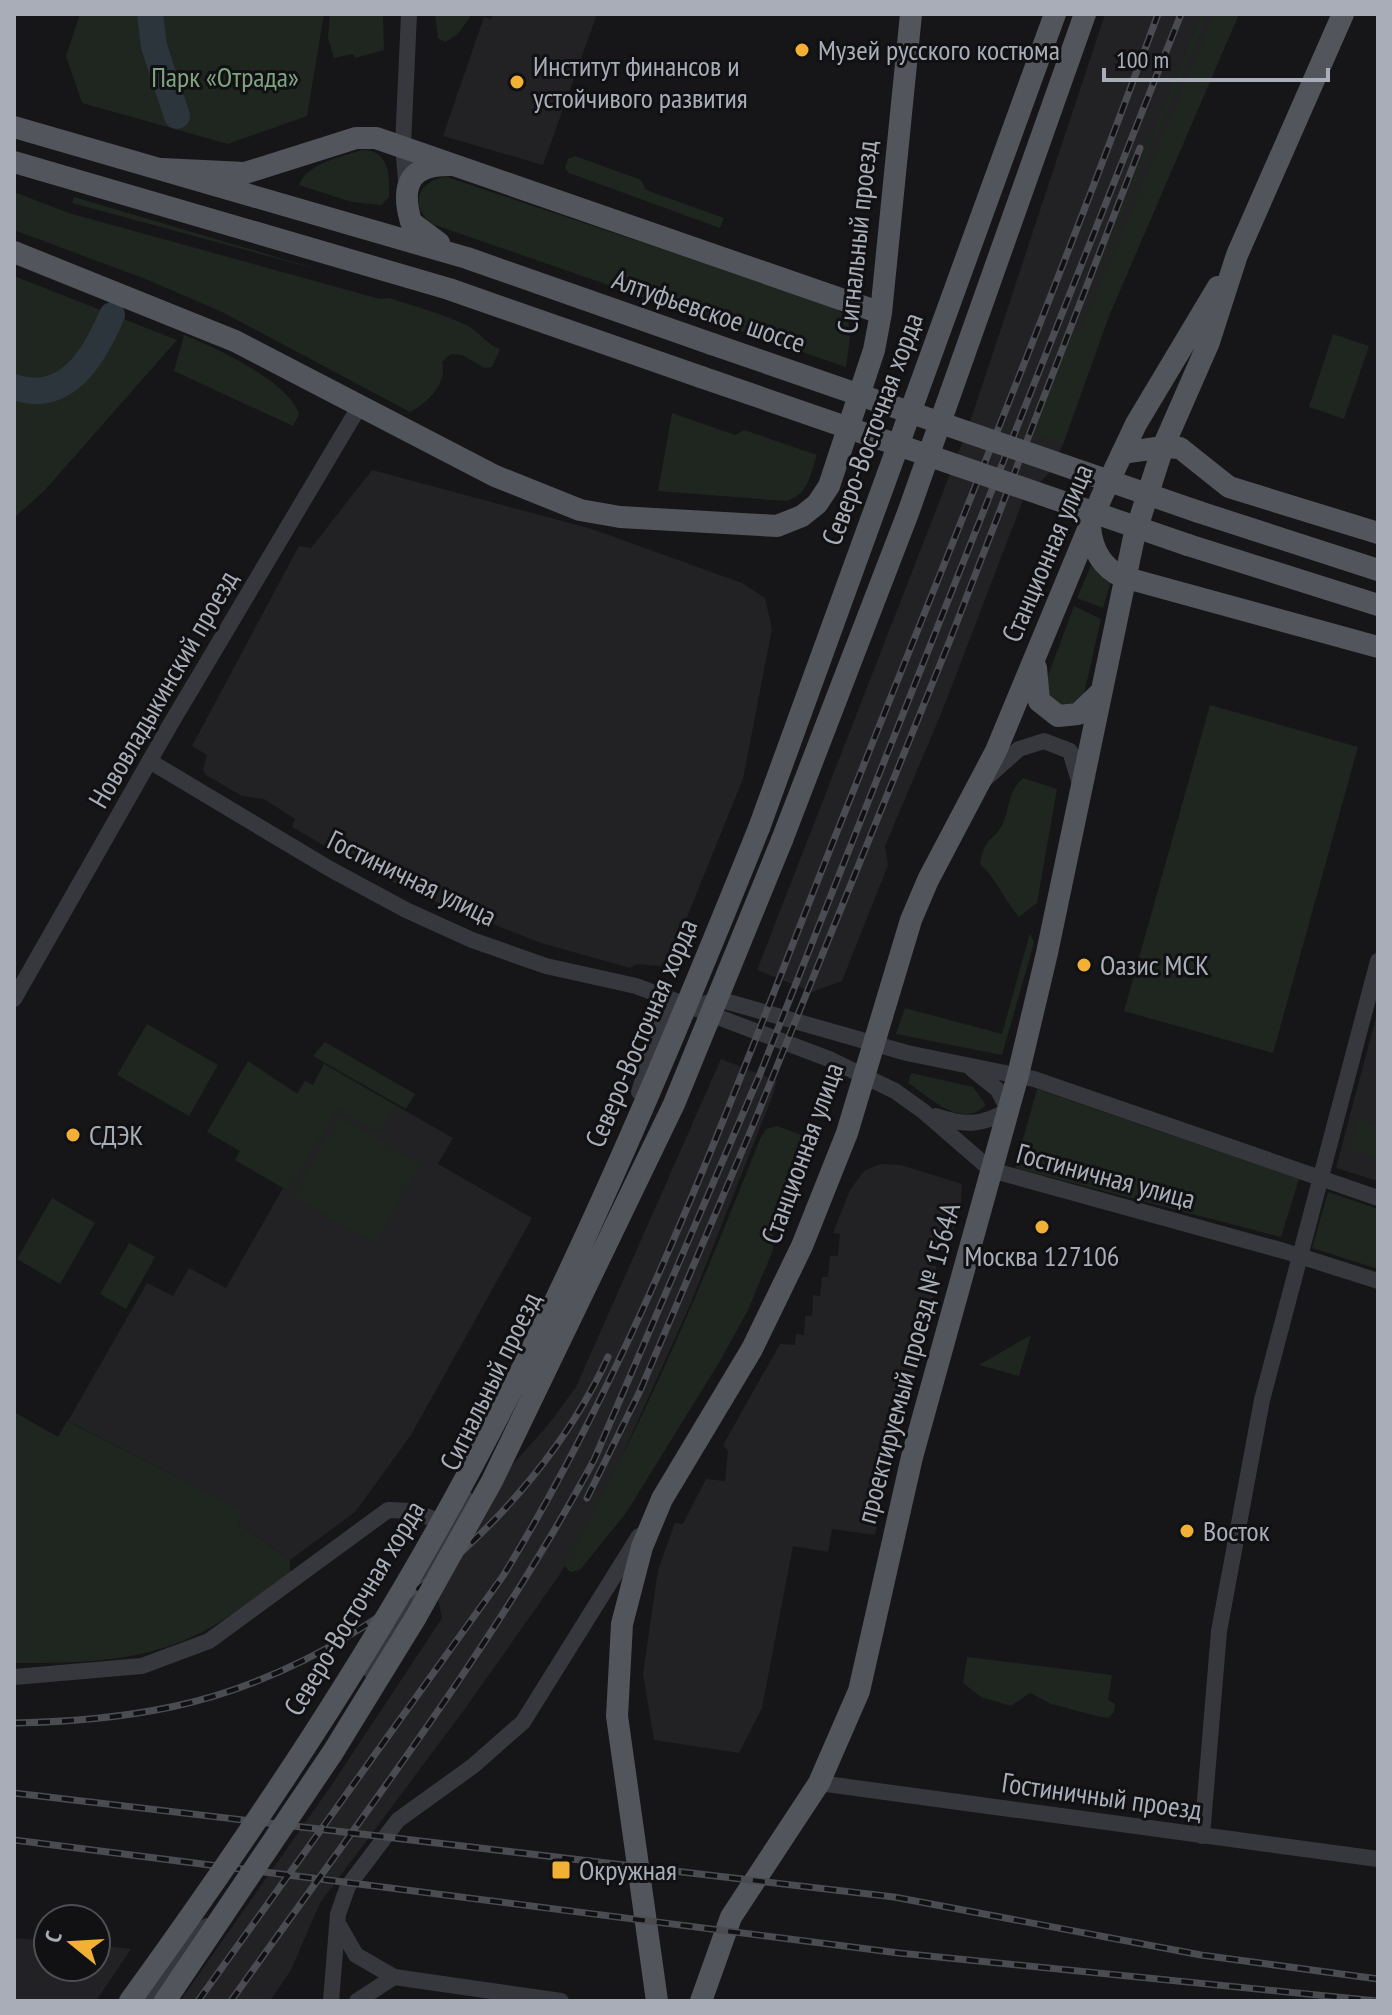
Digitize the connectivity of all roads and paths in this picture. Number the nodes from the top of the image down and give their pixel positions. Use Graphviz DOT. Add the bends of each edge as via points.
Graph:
graph roads {
  1 [pos="409,14"];
  2 [pos="911,14"];
  3 [pos="1055,14"];
  4 [pos="1085,14"];
  5 [pos="1343,14"];
  6 [pos="14,127"];
  7 [pos="403,145"];
  8 [pos="14,162"];
  9 [pos="457,165"];
  10 [pos="162,169"];
  11 [pos="407,192"];
  12 [pos="14,252"];
  13 [pos="1237,255"];
  14 [pos="467,258"];
  15 [pos="881,313"];
  16 [pos="359,407"];
  17 [pos="1163,447"];
  18 [pos="1122,453"];
  19 [pos="1090,527"];
  20 [pos="1378,533"];
  21 [pos="1378,570"];
  22 [pos="1123,577"];
  23 [pos="1378,605"];
  24 [pos="1378,647"];
  25 [pos="1038,651"];
  26 [pos="1100,693"];
  27 [pos="151,762"];
  28 [pos="979,785"];
  29 [pos="1080,802"];
  30 [pos="1378,961"];
  31 [pos="669,998"];
  32 [pos="14,999"];
  33 [pos="874,1043"];
  34 [pos="967,1066"];
  35 [pos="1018,1075"];
  36 [pos="864,1076"];
  37 [pos="1008,1110"];
  38 [pos="923,1111"];
  39 [pos="991,1170"];
  40 [pos="1320,1178"];
  41 [pos="1378,1198"];
  42 [pos="1300,1255"];
  43 [pos="1378,1281"];
  44 [pos="662,1499"];
  45 [pos="452,1526"];
  46 [pos="14,1677"];
  47 [pos="819,1783"];
  48 [pos="1202,1836"];
  49 [pos="1378,1859"];
  50 [pos="338,1922"];
  51 [pos="394,1977"];
  52 [pos="130,2001"];
  53 [pos="147,2001"];
  54 [pos="165,2001"];
  55 [pos="331,2001"];
  56 [pos="357,2001"];
  57 [pos="561,2001"];
  58 [pos="657,2001"];
  59 [pos="701,2001"];
  1 -- 7 [label="street"];
  2 -- 15 [label="main road, Сигнальный проезд"];
  3 -- 52 [label="main road, Северо-Восточная хорда, bridge" via="759,828 650,1098 470,1470 394,1606 309,1741"];
  4 -- 54 [label="main road, Северо-Восточная хорда, bridge" via="908,513 674,1104 492,1481 416,1617 333,1752"];
  5 -- 13 [label="main road, Станционная улица"];
  6 -- 10 [label="main road, Алтуфьевское шоссе"];
  7 -- 9 [label="main road"];
  7 -- 10 [label="main road" via="356,138 245,173"];
  7 -- 11 [label="street"];
  8 -- 23 [label="main road, bridge" via="449,289 1188,545"];
  9 -- 11 [label="main road" via="425,167 409,182"];
  9 -- 15 [label="main road"];
  10 -- 14 [label="main road, Алтуфьевское шоссе"];
  11 -- 14 [label="main road" via="411,222 425,236"];
  12 -- 16 [label="main road" via="224,336"];
  13 -- 17 [label="main road, Станционная улица" via="1209,342"];
  13 -- 18 [label="main road, Станционная улица"];
  14 -- 21 [label="main road, Алтуфьевское шоссе, bridge"];
  15 -- 16 [label="main road, Сигнальный проезд" via="829,486 802,516 777,526 580,510 495,476"];
  16 -- 27 [label="street, Нововладыкинский проезд"];
  17 -- 18 [label="main road"];
  17 -- 20 [label="main road" via="1180,448 1229,487"];
  17 -- 22 [label="main road, Станционная улица"];
  18 -- 19 [label="main road, Станционная улица"];
  19 -- 22 [label="main road" via="1097,554"];
  19 -- 25 [label="main road, Станционная улица"];
  22 -- 24 [label="main road"];
  22 -- 26 [label="main road, Станционная улица"];
  25 -- 26 [label="main road" via="1036,692 1050,713 1078,714"];
  25 -- 28 [label="main road, Станционная улица"];
  26 -- 29 [label="main road, Станционная улица"];
  27 -- 31 [label="street, Гостиничная улица" via="406,910 546,966"];
  27 -- 32 [label="street, Нововладыкинский проезд"];
  28 -- 29 [label="street" via="1019,749 1054,741 1074,759"];
  28 -- 33 [label="main road, Станционная улица" via="911,920"];
  29 -- 35 [label="main road, проектируемый проезд № 1564А"];
  30 -- 40 [label="street"];
  31 -- 33 [label="street, Гостиничная улица" via="704,1004 725,1001"];
  31 -- 36 [label="street, Гостиничная улица"];
  31 -- 45 [label="street, Сигнальный проезд" via="591,1232 546,1338"];
  33 -- 34 [label="street, Гостиничная улица"];
  33 -- 36 [label="main road, Станционная улица"];
  34 -- 35 [label="street, Гостиничная улица"];
  34 -- 37 [label="street" via="998,1090"];
  35 -- 37 [label="main road, проектируемый проезд № 1564А"];
  35 -- 40 [label="street, Гостиничная улица"];
  36 -- 38 [label="street, Гостиничная улица"];
  36 -- 44 [label="main road, Станционная улица" via="828,1184 787,1278 752,1349"];
  37 -- 38 [label="street" via="970,1124"];
  37 -- 39 [label="main road, проектируемый проезд № 1564А"];
  38 -- 39 [label="street, Гостиничная улица"];
  39 -- 42 [label="street, Гостиничная улица"];
  39 -- 47 [label="main road, проектируемый проезд № 1564А" via="912,1457 859,1691"];
  40 -- 41 [label="street, Гостиничная улица"];
  40 -- 42 [label="street"];
  42 -- 43 [label="street, Гостиничная улица"];
  42 -- 48 [label="street" via="1262,1400 1224,1600"];
  44 -- 50 [label="street, Станционная улица" via="523,1722 390,1828 348,1886"];
  44 -- 58 [label="main road" via="631,1581 617,1679 619,1744"];
  45 -- 46 [label="street" via="412,1511 388,1510 209,1641 142,1666"];
  45 -- 53 [label="street, Сигнальный проезд" via="257,1860"];
  47 -- 48 [label="street, Гостиничный проезд"];
  47 -- 59 [label="main road, проектируемый проезд № 1564А" via="731,1917"];
  48 -- 49 [label="street, Гостиничный проезд"];
  50 -- 51 [label="street" via="356,1955"];
  50 -- 55 [label="street, Станционная улица"];
  51 -- 56 [label="street"];
  51 -- 57 [label="street"];
}
